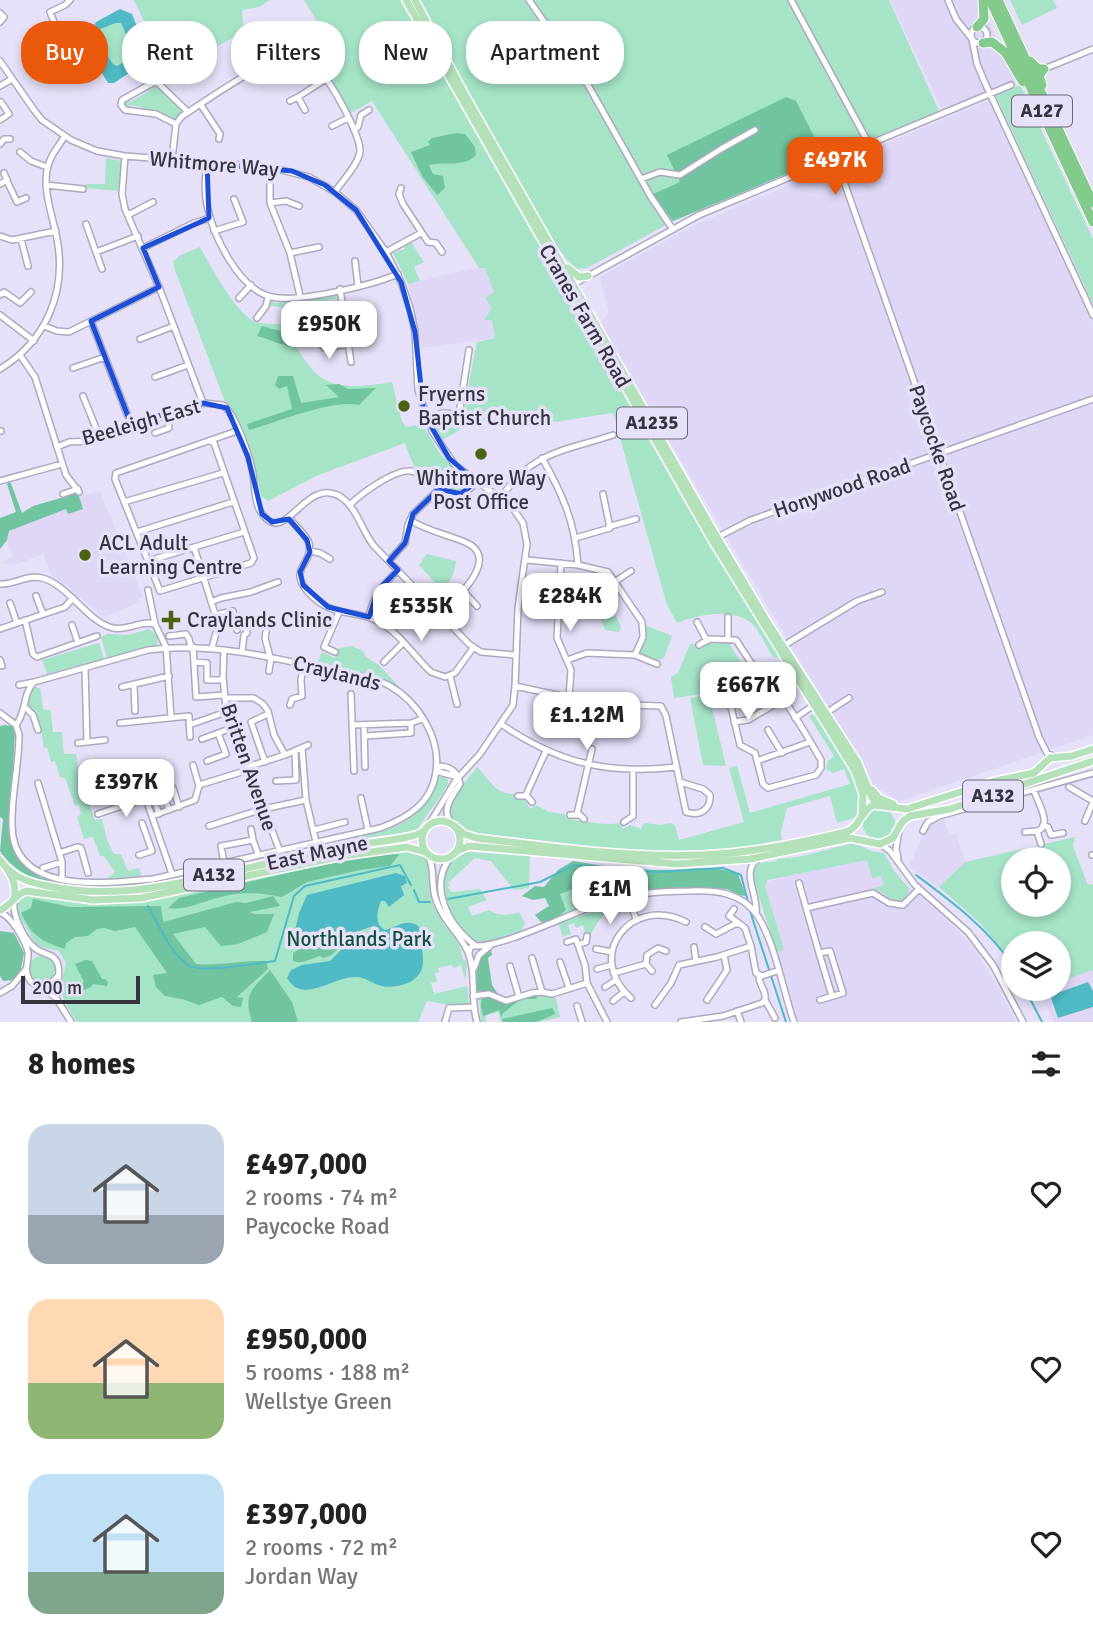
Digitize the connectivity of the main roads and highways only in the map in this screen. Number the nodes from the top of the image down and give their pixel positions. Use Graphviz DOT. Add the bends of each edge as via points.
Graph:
graph roads {
  1 [pos="406,0"];
  2 [pos="415,0"];
  3 [pos="983,0"];
  4 [pos="990,0"];
  5 [pos="998,0"];
  6 [pos="977,27"];
  7 [pos="983,43"];
  8 [pos="1080,185"];
  9 [pos="1093,203"];
  10 [pos="1093,222"];
  11 [pos="551,245"];
  12 [pos="587,276"];
  13 [pos="571,286"];
  14 [pos="714,539"];
  15 [pos="1093,749"];
  16 [pos="1093,761"];
  17 [pos="1044,763"];
  18 [pos="1059,773"];
  19 [pos="864,775"];
  20 [pos="922,804"];
  21 [pos="884,806"];
  22 [pos="861,817"];
  23 [pos="453,825"];
  24 [pos="426,829"];
  25 [pos="899,829"];
  26 [pos="874,843"];
  27 [pos="455,853"];
  28 [pos="427,854"];
  29 [pos="2,862"];
  30 [pos="14,900"];
  31 [pos="0,911"];
  1 -- 13 [label="main road, Cranes Farm Road / A1235"];
  2 -- 11 [label="main road, Cranes Farm Road / A1235"];
  3 -- 6 [label="highway" via="984,19"];
  4 -- 8 [label="highway, A127"];
  5 -- 8 [label="highway, A127"];
  5 -- 8 [label="highway, A127" via="1033,65 1044,69 1040,80"];
  7 -- 8 [label="highway, A127" via="994,43 1007,56"];
  8 -- 9 [label="highway, A127"];
  8 -- 10 [label="highway, A127"];
  11 -- 12 [label="main road, A1235" via="572,273"];
  11 -- 13 [label="main road, Cranes Farm Road / A1235"];
  13 -- 14 [label="main road, Cranes Farm Road / A1235"];
  14 -- 19 [label="main road, Cranes Farm Road / A1235"];
  14 -- 22 [label="main road, Cranes Farm Road / A1235" via="859,778"];
  15 -- 17 [label="main road, A132"];
  16 -- 18 [label="main road, A132"];
  17 -- 18 [label="main road, A132" via="1048,773"];
  17 -- 20 [label="main road, A132" via="1037,772"];
  18 -- 25 [label="main road, A132" via="950,809 914,815 903,820"];
  19 -- 20 [label="main road" via="879,798 900,805"];
  19 -- 21 [label="main road, Cranes Farm Road / A1235" via="872,798"];
  20 -- 21 [label="main road, A132" via="902,810"];
  21 -- 22 [label="main road, A132" via="873,805"];
  21 -- 25 [label="main road" via="898,818"];
  22 -- 23 [label="main road, A132" via="855,829 844,833 757,850 679,856 477,838"];
  22 -- 26 [label="main road" via="862,834"];
  23 -- 24 [label="main road, A132" via="440,820"];
  23 -- 27 [label="main road" via="460,840"];
  24 -- 28 [label="main road" via="421,839"];
  24 -- 29 [label="main road, East Mayne / A132" via="417,836 364,842 125,892 61,889 23,880"];
  25 -- 26 [label="main road, A132" via="889,840"];
  26 -- 27 [label="main road, A132" via="850,838 728,862 677,864 473,846"];
  27 -- 28 [label="main road, A132" via="439,859"];
  28 -- 30 [label="main road, East Mayne / A132" via="407,847 367,852 141,898 79,900 28,891"];
  29 -- 30 [label="main road, A132" via="15,884"];
  30 -- 31 [label="main road, A132"];
}
